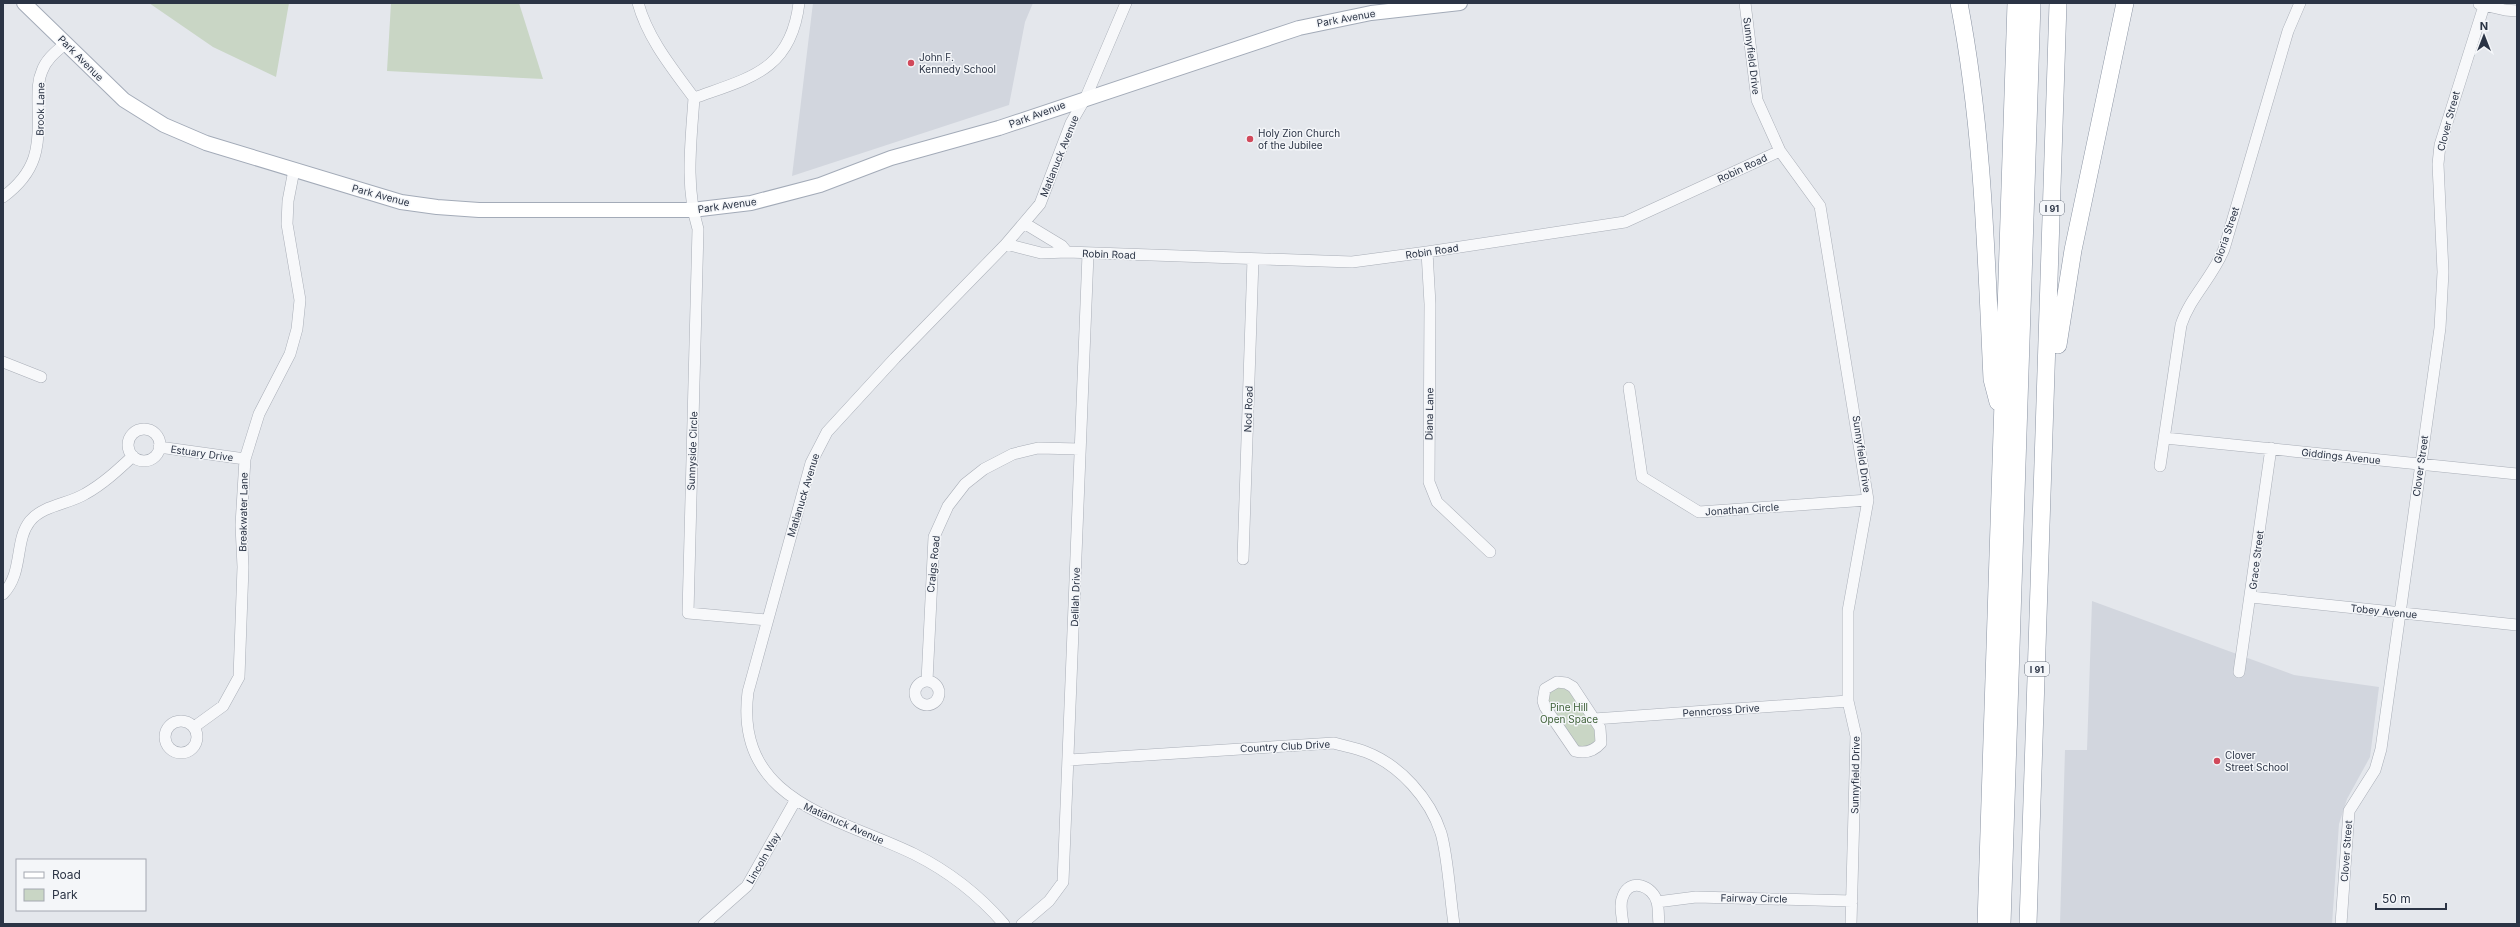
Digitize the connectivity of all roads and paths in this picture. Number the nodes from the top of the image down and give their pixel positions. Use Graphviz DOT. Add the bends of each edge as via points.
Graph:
graph roads {
  1 [pos="24,3"];
  2 [pos="638,3"];
  3 [pos="799,3"];
  4 [pos="1126,3"];
  5 [pos="1460,3"];
  6 [pos="1745,3"];
  7 [pos="1959,3"];
  8 [pos="2016,3"];
  9 [pos="2032,3"];
  10 [pos="2041,3"];
  11 [pos="2058,3"];
  12 [pos="2125,3"];
  13 [pos="2300,3"];
  14 [pos="2481,4"];
  15 [pos="2517,10"];
  16 [pos="66,42"];
  17 [pos="1086,97"];
  18 [pos="694,98"];
  19 [pos="1780,151"];
  20 [pos="294,170"];
  21 [pos="3,197"];
  22 [pos="692,210"];
  23 [pos="1024,223"];
  24 [pos="1006,244"];
  25 [pos="1067,252"];
  26 [pos="1427,252"];
  27 [pos="1088,254"];
  28 [pos="1254,259"];
  29 [pos="3,362"];
  30 [pos="41,377"];
  31 [pos="1629,388"];
  32 [pos="2003,412"];
  33 [pos="2046,413"];
  34 [pos="2165,438"];
  35 [pos="159,447"];
  36 [pos="2271,448"];
  37 [pos="1080,449"];
  38 [pos="133,456"];
  39 [pos="245,459"];
  40 [pos="2420,464"];
  41 [pos="2160,466"];
  42 [pos="2517,474"];
  43 [pos="1868,500"];
  44 [pos="1490,552"];
  45 [pos="1243,559"];
  46 [pos="3,594"];
  47 [pos="2251,597"];
  48 [pos="2400,612"];
  49 [pos="766,620"];
  50 [pos="2517,625"];
  51 [pos="2239,672"];
  52 [pos="927,681"];
  53 [pos="1848,701"];
  54 [pos="1594,719"];
  55 [pos="194,727"];
  56 [pos="1069,760"];
  57 [pos="795,801"];
  58 [pos="1852,901"];
  59 [pos="1657,902"];
  60 [pos="704,924"];
  61 [pos="1004,924"];
  62 [pos="1022,924"];
  63 [pos="1454,924"];
  64 [pos="1623,924"];
  65 [pos="1659,924"];
  66 [pos="1851,924"];
  67 [pos="1986,924"];
  68 [pos="2002,924"];
  69 [pos="2011,924"];
  70 [pos="2028,924"];
  71 [pos="2341,924"];
  1 -- 16 [label="main road, Park Avenue"];
  2 -- 18 [label="street" via="643,20 665,58"];
  3 -- 18 [label="street" via="797,22 784,47 769,66 757,75"];
  4 -- 17 [label="street, Matianuck Avenue"];
  5 -- 17 [label="main road, Park Avenue" via="1322,22"];
  6 -- 19 [label="street, Sunnyfield Drive" via="1757,100"];
  7 -- 32 [label="highway" via="1974,87 1981,150 1992,379 1995,395"];
  8 -- 32 [label="highway"];
  9 -- 68 [label="highway"];
  10 -- 69 [label="highway"];
  11 -- 33 [label="highway, I 91"];
  12 -- 33 [label="highway" via="2073,250 2061,322 2056,380"];
  13 -- 34 [label="street, Gloria Street" via="2288,31 2222,254 2187,310 2181,325"];
  14 -- 15 [label="street"];
  14 -- 40 [label="street, Clover Street" via="2440,145 2438,164 2442,301"];
  16 -- 20 [label="main road, Park Avenue" via="124,100 164,125 206,143"];
  16 -- 21 [label="street, Brook Lane" via="47,61 42,70 38,93 37,152 24,177"];
  17 -- 22 [label="main road, Park Avenue" via="999,128 891,158 820,184 751,203"];
  17 -- 23 [label="street, Matianuck Avenue" via="1071,124 1040,204"];
  18 -- 22 [label="street" via="689,161"];
  19 -- 26 [label="street, Robin Road" via="1625,222"];
  19 -- 43 [label="street, Sunnyfield Drive" via="1820,206"];
  20 -- 22 [label="main road, Park Avenue" via="401,202 437,207 479,210"];
  20 -- 39 [label="street, Breakwater Lane" via="287,224 300,300 297,329 290,354 259,414"];
  22 -- 49 [label="street, Sunnyside Circle" via="698,229 688,614"];
  23 -- 24 [label="street, Matianuck Avenue"];
  23 -- 25 [label="street, Robin Road" via="1062,246"];
  24 -- 25 [label="street, Robin Road" via="1041,254"];
  24 -- 49 [label="street, Matianuck Avenue" via="895,358 820,442 811,463"];
  25 -- 27 [label="street, Robin Road"];
  26 -- 28 [label="street, Robin Road" via="1352,262"];
  26 -- 44 [label="street, Diana Lane" via="1430,304 1429,482 1437,502"];
  27 -- 28 [label="street, Robin Road"];
  27 -- 37 [label="street, Delilah Drive"];
  28 -- 45 [label="street, Nod Road"];
  29 -- 30 [label="street"];
  31 -- 43 [label="street, Jonathan Circle" via="1642,477 1699,512"];
  32 -- 67 [label="highway"];
  33 -- 70 [label="highway, I 91"];
  34 -- 36 [label="street, Giddings Avenue"];
  34 -- 41 [label="street, Gloria Street"];
  35 -- 38 [label="street, Estuary Drive" via="157,454 148,460 139,460"];
  35 -- 38 [label="street, Estuary Drive" via="158,437 153,432 139,430 132,434 128,441"];
  35 -- 39 [label="street, Estuary Drive"];
  36 -- 40 [label="street, Giddings Avenue"];
  36 -- 47 [label="street, Grace Street"];
  37 -- 52 [label="street, Craigs Road" via="1038,448 1013,454 984,469 965,484 948,506 934,537"];
  37 -- 56 [label="street, Delilah Drive"];
  38 -- 46 [label="street" via="108,480 84,495 36,514 25,529 15,576"];
  39 -- 55 [label="street, Breakwater Lane" via="241,525 239,677 223,706"];
  40 -- 42 [label="street, Giddings Avenue"];
  40 -- 48 [label="street, Clover Street"];
  43 -- 53 [label="street, Sunnyfield Drive" via="1848,611"];
  47 -- 48 [label="street, Tobey Avenue"];
  47 -- 51 [label="street, Grace Street"];
  48 -- 50 [label="street, Tobey Avenue"];
  48 -- 71 [label="street, Clover Street" via="2381,749 2375,770 2349,811"];
  49 -- 57 [label="street, Matianuck Avenue" via="748,692 748,727 753,746 765,771"];
  53 -- 54 [label="street, Penncross Drive"];
  53 -- 58 [label="street, Sunnyfield Drive" via="1856,736"];
  54 -- 54 [label="street" via="1573,687 1557,682 1545,689 1545,707 1575,751 1590,752 1601,743 1600,728"];
  56 -- 62 [label="street, Delilah Drive" via="1063,882 1049,901"];
  56 -- 63 [label="street, Country Club Drive" via="1334,743 1367,752 1394,767 1416,789 1429,809 1441,834"];
  57 -- 60 [label="street, Lincoln Way" via="747,886"];
  57 -- 61 [label="street, Matianuck Avenue" via="936,866 979,898"];
  58 -- 59 [label="street, Fairway Circle" via="1696,897"];
  58 -- 66 [label="street, Sunnyfield Drive"];
  59 -- 64 [label="street" via="1653,893 1643,885 1631,887 1622,897"];
  59 -- 65 [label="street"];
}
